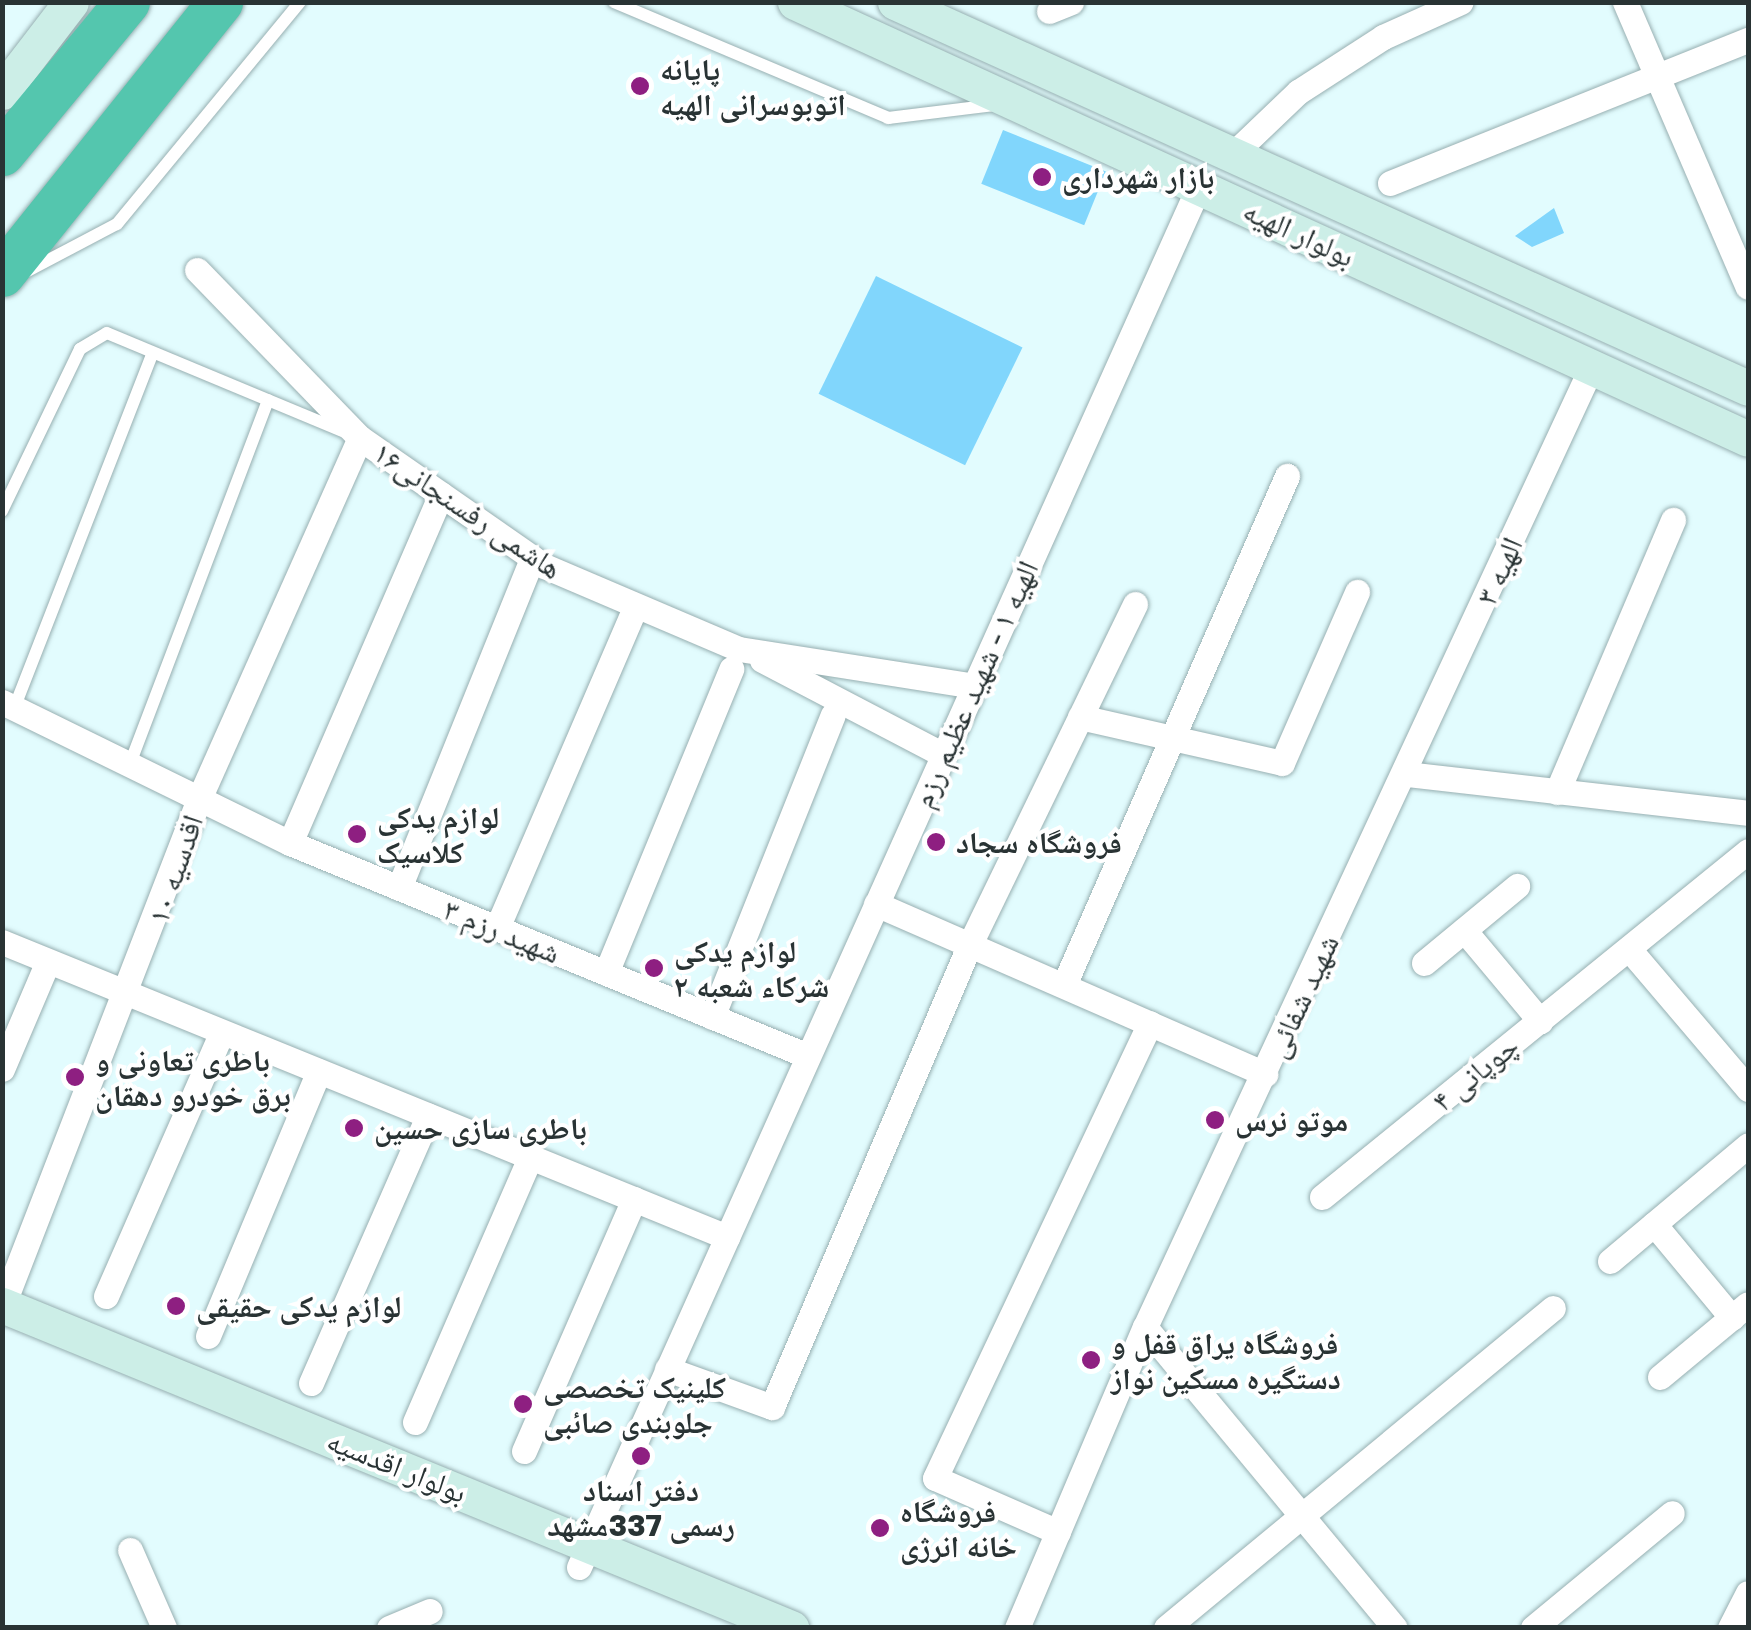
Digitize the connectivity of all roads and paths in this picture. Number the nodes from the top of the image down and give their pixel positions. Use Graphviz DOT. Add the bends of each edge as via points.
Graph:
graph roads {
  1 [pos="71,2"];
  2 [pos="128,2"];
  3 [pos="220,2"];
  4 [pos="300,2"];
  5 [pos="614,2"];
  6 [pos="794,2"];
  7 [pos="896,2"];
  8 [pos="1461,2"];
  9 [pos="1624,2"];
  10 [pos="1748,40"];
  11 [pos="1656,76"];
  12 [pos="2,92"];
  13 [pos="1012,103"];
  14 [pos="2,153"];
  15 [pos="1231,156"];
  16 [pos="1390,183"];
  17 [pos="1199,186"];
  18 [pos="197,270"];
  19 [pos="2,274"];
  20 [pos="2,285"];
  21 [pos="1748,287"];
  22 [pos="152,354"];
  23 [pos="1591,368"];
  24 [pos="1748,388"];
  25 [pos="268,400"];
  26 [pos="360,438"];
  27 [pos="1748,440"];
  28 [pos="1287,476"];
  29 [pos="440,494"];
  30 [pos="2,511"];
  31 [pos="1673,520"];
  32 [pos="532,558"];
  33 [pos="1356,592"];
  34 [pos="1135,604"];
  35 [pos="635,608"];
  36 [pos="735,659"];
  37 [pos="974,686"];
  38 [pos="9,704"];
  39 [pos="834,716"];
  40 [pos="1080,717"];
  41 [pos="1166,737"];
  42 [pos="944,754"];
  43 [pos="131,761"];
  44 [pos="1408,774"];
  45 [pos="1558,792"];
  46 [pos="200,799"];
  47 [pos="1748,813"];
  48 [pos="290,843"];
  49 [pos="1748,851"];
  50 [pos="1518,886"];
  51 [pos="400,888"];
  52 [pos="876,904"];
  53 [pos="497,928"];
  54 [pos="1464,930"];
  55 [pos="2,942"];
  56 [pos="970,944"];
  57 [pos="1629,950"];
  58 [pos="48,961"];
  59 [pos="1424,963"];
  60 [pos="606,973"];
  61 [pos="1064,986"];
  62 [pos="131,994"];
  63 [pos="712,1017"];
  64 [pos="1540,1021"];
  65 [pos="1150,1023"];
  66 [pos="222,1032"];
  67 [pos="808,1056"];
  68 [pos="2,1070"];
  69 [pos="319,1072"];
  70 [pos="1265,1074"];
  71 [pos="1748,1089"];
  72 [pos="428,1116"];
  73 [pos="1748,1145"];
  74 [pos="530,1157"];
  75 [pos="1322,1197"];
  76 [pos="634,1199"];
  77 [pos="1654,1224"];
  78 [pos="726,1237"];
  79 [pos="1610,1262"];
  80 [pos="106,1296"];
  81 [pos="3,1305"];
  82 [pos="1553,1308"];
  83 [pos="1740,1311"];
  84 [pos="1145,1327"];
  85 [pos="2,1330"];
  86 [pos="208,1336"];
  87 [pos="667,1369"];
  88 [pos="1660,1378"];
  89 [pos="311,1384"];
  90 [pos="415,1422"];
  91 [pos="524,1452"];
  92 [pos="1672,1513"];
  93 [pos="1302,1515"];
  94 [pos="1058,1532"];
  95 [pos="130,1550"];
  96 [pos="584,1556"];
  97 [pos="1748,1592"];
  98 [pos="430,1610"];
  99 [pos="164,1628"];
  100 [pos="389,1628"];
  101 [pos="728,1628"];
  102 [pos="791,1628"];
  103 [pos="1017,1628"];
  104 [pos="1166,1628"];
  105 [pos="1395,1628"];
  106 [pos="1534,1628"];
  107 [pos="1730,1628"];
  1 -- 12 [label="main road"];
  2 -- 14 [label="highway"];
  3 -- 19 [label="highway"];
  4 -- 20 [label="lane" via="117,224"];
  5 -- 13 [label="lane" via="888,118"];
  6 -- 13 [label="main road, بولوار الهیه"];
  7 -- 15 [label="main road, بولوار الهیه"];
  8 -- 15 [label="street" via="1383,37 1298,92"];
  9 -- 11 [label="street"];
  10 -- 11 [label="street"];
  11 -- 16 [label="street"];
  11 -- 21 [label="street"];
  13 -- 17 [label="main road, بولوار الهیه"];
  15 -- 24 [label="main road, بولوار الهیه"];
  17 -- 23 [label="main road, بولوار الهیه"];
  17 -- 37 [label="street, الهیه ۱ - شهید عظیم رزم"];
  18 -- 26 [label="street, هاشمی رفسنجانی۱۶"];
  22 -- 25 [label="lane"];
  22 -- 30 [label="lane" via="107,334 90,338"];
  22 -- 38 [label="lane"];
  23 -- 27 [label="main road, بولوار الهیه"];
  23 -- 44 [label="street, الهیه ۳"];
  25 -- 26 [label="lane"];
  25 -- 43 [label="lane"];
  26 -- 29 [label="street, هاشمی رفسنجانی۱۶"];
  26 -- 46 [label="street, اقدسیه ۱۰"];
  28 -- 41 [label="street"];
  29 -- 32 [label="street, هاشمی رفسنجانی۱۶"];
  29 -- 48 [label="street"];
  31 -- 45 [label="street"];
  32 -- 35 [label="street, هاشمی رفسنجانی۱۶"];
  32 -- 51 [label="street"];
  33 -- 41 [label="street" via="1282,764"];
  34 -- 40 [label="street"];
  35 -- 36 [label="street, هاشمی رفسنجانی۱۶"];
  35 -- 53 [label="street"];
  36 -- 37 [label="street, هاشمی رفسنجانی۱۶"];
  36 -- 42 [label="street"];
  36 -- 60 [label="street"];
  37 -- 42 [label="street, الهیه ۱ - شهید عظیم رزم"];
  38 -- 43 [label="street, شهید رزم ۳"];
  39 -- 63 [label="street"];
  40 -- 41 [label="street"];
  40 -- 56 [label="street"];
  41 -- 61 [label="street"];
  42 -- 52 [label="street, الهیه ۱ - شهید عظیم رزم"];
  43 -- 46 [label="street, شهید رزم ۳"];
  44 -- 45 [label="street"];
  44 -- 70 [label="street, شهید شفائی"];
  45 -- 47 [label="street"];
  46 -- 48 [label="street, شهید رزم ۳"];
  46 -- 62 [label="street, اقدسیه ۱۰"];
  48 -- 51 [label="street, شهید رزم ۳"];
  49 -- 57 [label="street, چوپانی ۴"];
  50 -- 54 [label="street"];
  51 -- 53 [label="street, شهید رزم ۳"];
  52 -- 56 [label="street"];
  52 -- 67 [label="street, الهیه ۱ - شهید عظیم رزم"];
  53 -- 60 [label="street, شهید رزم ۳"];
  54 -- 59 [label="street"];
  54 -- 64 [label="street"];
  55 -- 58 [label="street"];
  56 -- 61 [label="street"];
  56 -- 87 [label="street" via="772,1407"];
  57 -- 64 [label="street, چوپانی ۴"];
  57 -- 71 [label="street"];
  58 -- 62 [label="street"];
  58 -- 68 [label="street"];
  60 -- 63 [label="street, شهید رزم ۳"];
  61 -- 65 [label="street"];
  62 -- 66 [label="street"];
  62 -- 81 [label="street, اقدسیه ۱۰"];
  63 -- 67 [label="street, شهید رزم ۳"];
  64 -- 75 [label="street, چوپانی ۴"];
  65 -- 70 [label="street"];
  65 -- 94 [label="street" via="935,1478"];
  66 -- 69 [label="street"];
  66 -- 80 [label="street"];
  67 -- 78 [label="street, الهیه ۱ - شهید عظیم رزم"];
  69 -- 72 [label="street"];
  69 -- 86 [label="street"];
  70 -- 84 [label="street, شهید شفائی"];
  72 -- 74 [label="street"];
  72 -- 89 [label="street"];
  73 -- 77 [label="street"];
  74 -- 76 [label="street"];
  74 -- 90 [label="street"];
  76 -- 78 [label="street"];
  76 -- 91 [label="street"];
  77 -- 79 [label="street"];
  77 -- 83 [label="street"];
  78 -- 87 [label="street, الهیه ۱ - شهید عظیم رزم"];
  81 -- 96 [label="main road, بولوار اقدسیه"];
  82 -- 93 [label="street"];
  83 -- 88 [label="street"];
  84 -- 93 [label="street"];
  84 -- 94 [label="street, شهید شفائی"];
  85 -- 96 [label="main road, بولوار اقدسیه"];
  87 -- 96 [label="street, الهیه ۱ - شهید عظیم رزم"];
  92 -- 106 [label="street"];
  93 -- 104 [label="street"];
  93 -- 105 [label="street"];
  94 -- 103 [label="street, شهید شفائی"];
  95 -- 99 [label="street"];
  96 -- 101 [label="main road, بولوار اقدسیه"];
  96 -- 102 [label="main road, بولوار اقدسیه"];
  97 -- 107 [label="street"];
  98 -- 100 [label="street"];
}
